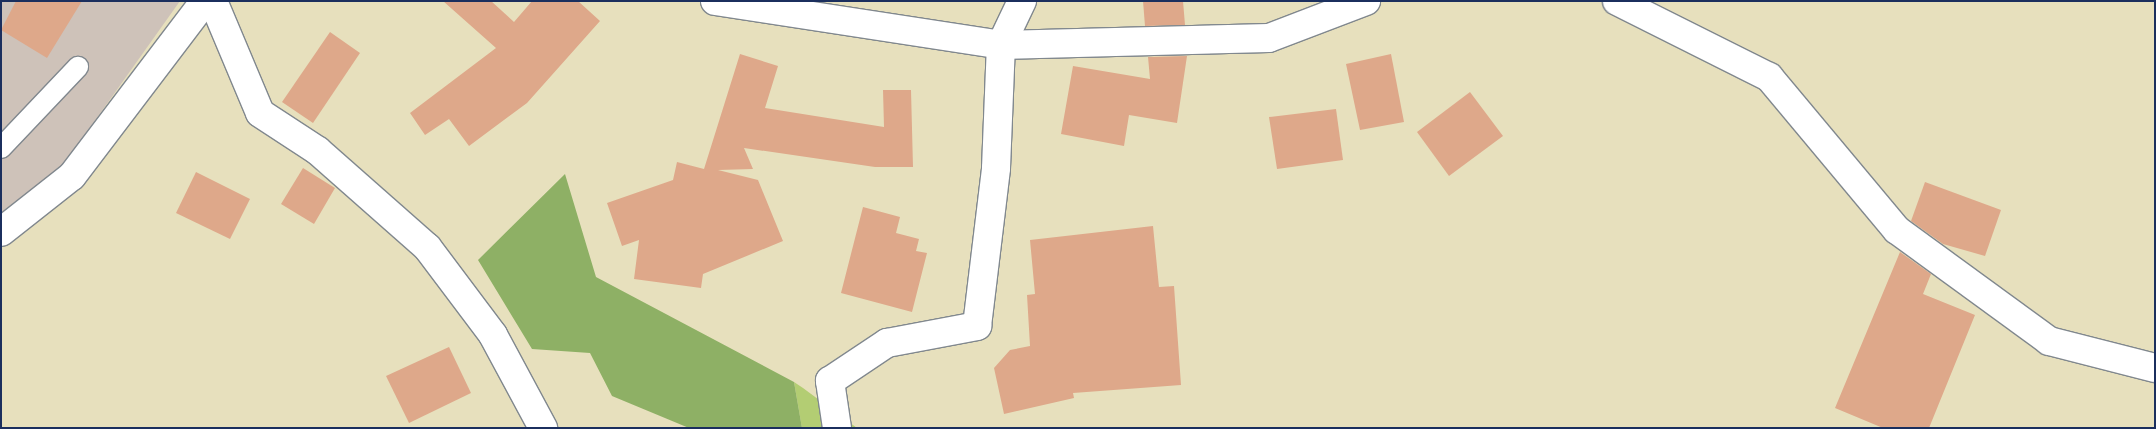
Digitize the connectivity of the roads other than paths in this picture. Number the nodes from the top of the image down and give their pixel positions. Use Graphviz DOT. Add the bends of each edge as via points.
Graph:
graph roads {
  1 [pos="205,1"];
  2 [pos="213,1"];
  3 [pos="715,1"];
  4 [pos="1022,1"];
  5 [pos="1366,1"];
  6 [pos="1617,1"];
  7 [pos="1001,45"];
  8 [pos="78,67"];
  9 [pos="1,148"];
  10 [pos="1,232"];
  11 [pos="2155,368"];
  12 [pos="543,428"];
  13 [pos="837,428"];
  1 -- 10 [label="street" via="72,176"];
  2 -- 12 [label="street" via="260,113 318,150 427,247 493,336"];
  3 -- 7 [label="street"];
  4 -- 7 [label="street"];
  5 -- 7 [label="street" via="1269,38"];
  6 -- 11 [label="street" via="1769,77 1897,230 2049,342"];
  7 -- 13 [label="street" via="996,168 977,326 887,343 830,380"];
  8 -- 9 [label="lane"];
}
